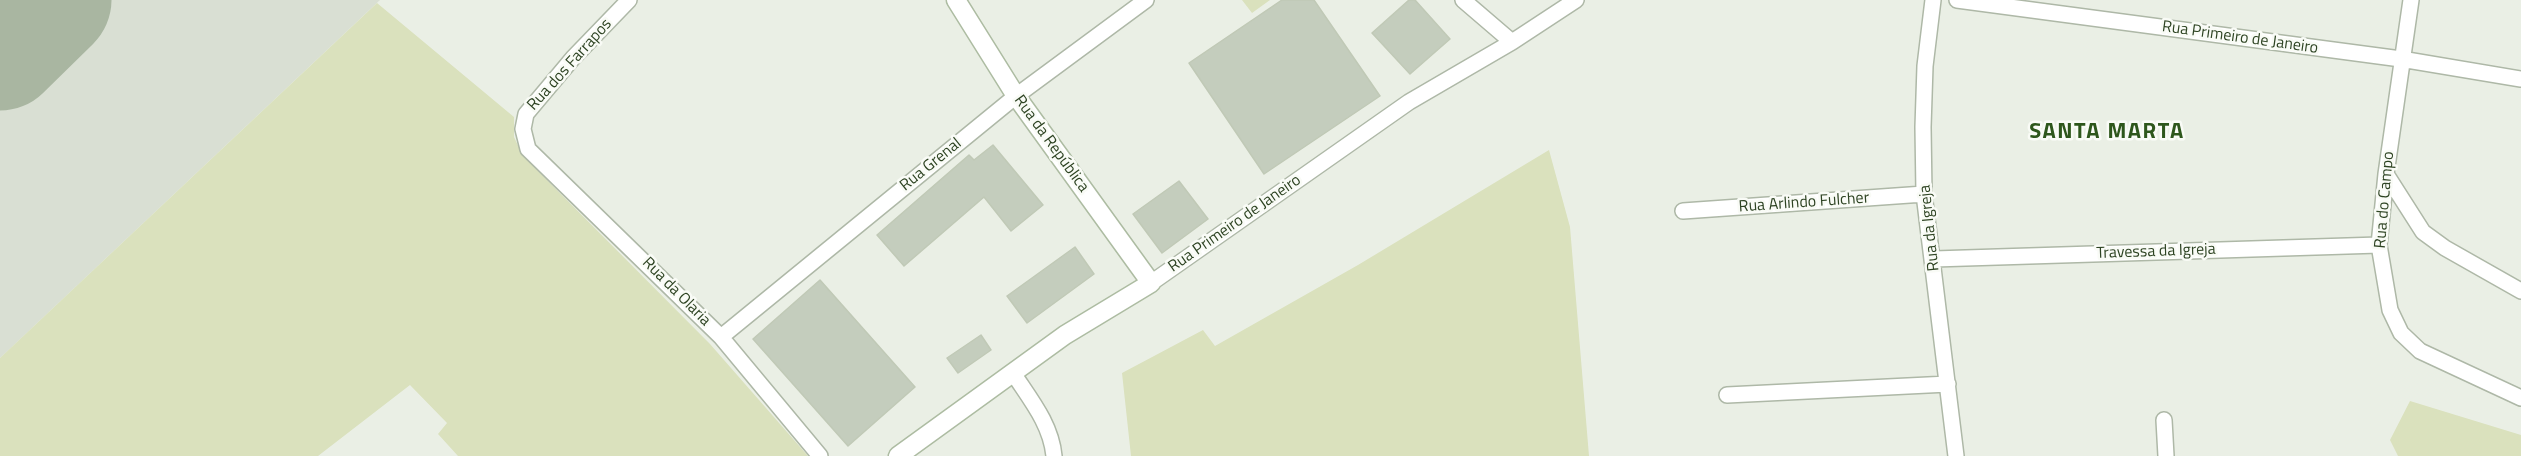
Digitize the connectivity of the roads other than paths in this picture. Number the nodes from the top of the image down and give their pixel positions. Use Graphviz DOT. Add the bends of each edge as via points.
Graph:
graph roads {
  1 [pos="630,0"];
  2 [pos="956,0"];
  3 [pos="1146,0"];
  4 [pos="1463,0"];
  5 [pos="1576,0"];
  6 [pos="1933,0"];
  7 [pos="1958,0"];
  8 [pos="2411,0"];
  9 [pos="1512,42"];
  10 [pos="2401,59"];
  11 [pos="2521,79"];
  12 [pos="1016,96"];
  13 [pos="523,136"];
  14 [pos="2386,174"];
  15 [pos="1924,194"];
  16 [pos="1683,211"];
  17 [pos="2379,245"];
  18 [pos="1934,259"];
  19 [pos="1152,283"];
  20 [pos="2521,291"];
  21 [pos="721,337"];
  22 [pos="1012,373"];
  23 [pos="1948,384"];
  24 [pos="1727,395"];
  25 [pos="2521,398"];
  26 [pos="2164,420"];
  27 [pos="820,456"];
  28 [pos="898,456"];
  29 [pos="1054,456"];
  30 [pos="1956,456"];
  31 [pos="2166,456"];
  1 -- 13 [label="street, Rua dos Farrapos" via="573,58 526,114"];
  2 -- 12 [label="street, Rua da República"];
  3 -- 12 [label="street, Rua Grenal"];
  4 -- 9 [label="street"];
  5 -- 9 [label="street, Rua Primeiro de Janeiro"];
  6 -- 15 [label="street, Rua da Igreja" via="1925,76"];
  7 -- 10 [label="street, Rua Primeiro de Janeiro"];
  8 -- 10 [label="street, Rua do Campo"];
  9 -- 19 [label="street, Rua Primeiro de Janeiro" via="1409,102"];
  10 -- 11 [label="street, Rua Primeiro de Janeiro"];
  10 -- 14 [label="street, Rua do Campo"];
  12 -- 19 [label="street, Rua da República"];
  12 -- 21 [label="street, Rua Grenal"];
  13 -- 21 [label="street, Rua da Olaria" via="528,149 541,163"];
  14 -- 17 [label="street, Rua do Campo"];
  14 -- 20 [label="street" via="2423,232"];
  15 -- 16 [label="street, Rua Arlindo Fulcher"];
  15 -- 18 [label="street, Rua da Igreja"];
  17 -- 18 [label="street, Travessa da Igreja"];
  17 -- 25 [label="street, Rua do Campo" via="2393,321 2401,333 2421,351"];
  18 -- 23 [label="street, Rua da Igreja"];
  19 -- 22 [label="street, Rua Primeiro de Janeiro" via="1065,335"];
  21 -- 27 [label="street, Rua da Olaria"];
  22 -- 28 [label="street, Rua Primeiro de Janeiro"];
  22 -- 29 [label="street" via="1047,426"];
  23 -- 24 [label="street"];
  23 -- 30 [label="street, Rua da Igreja"];
  26 -- 31 [label="street"];
}
